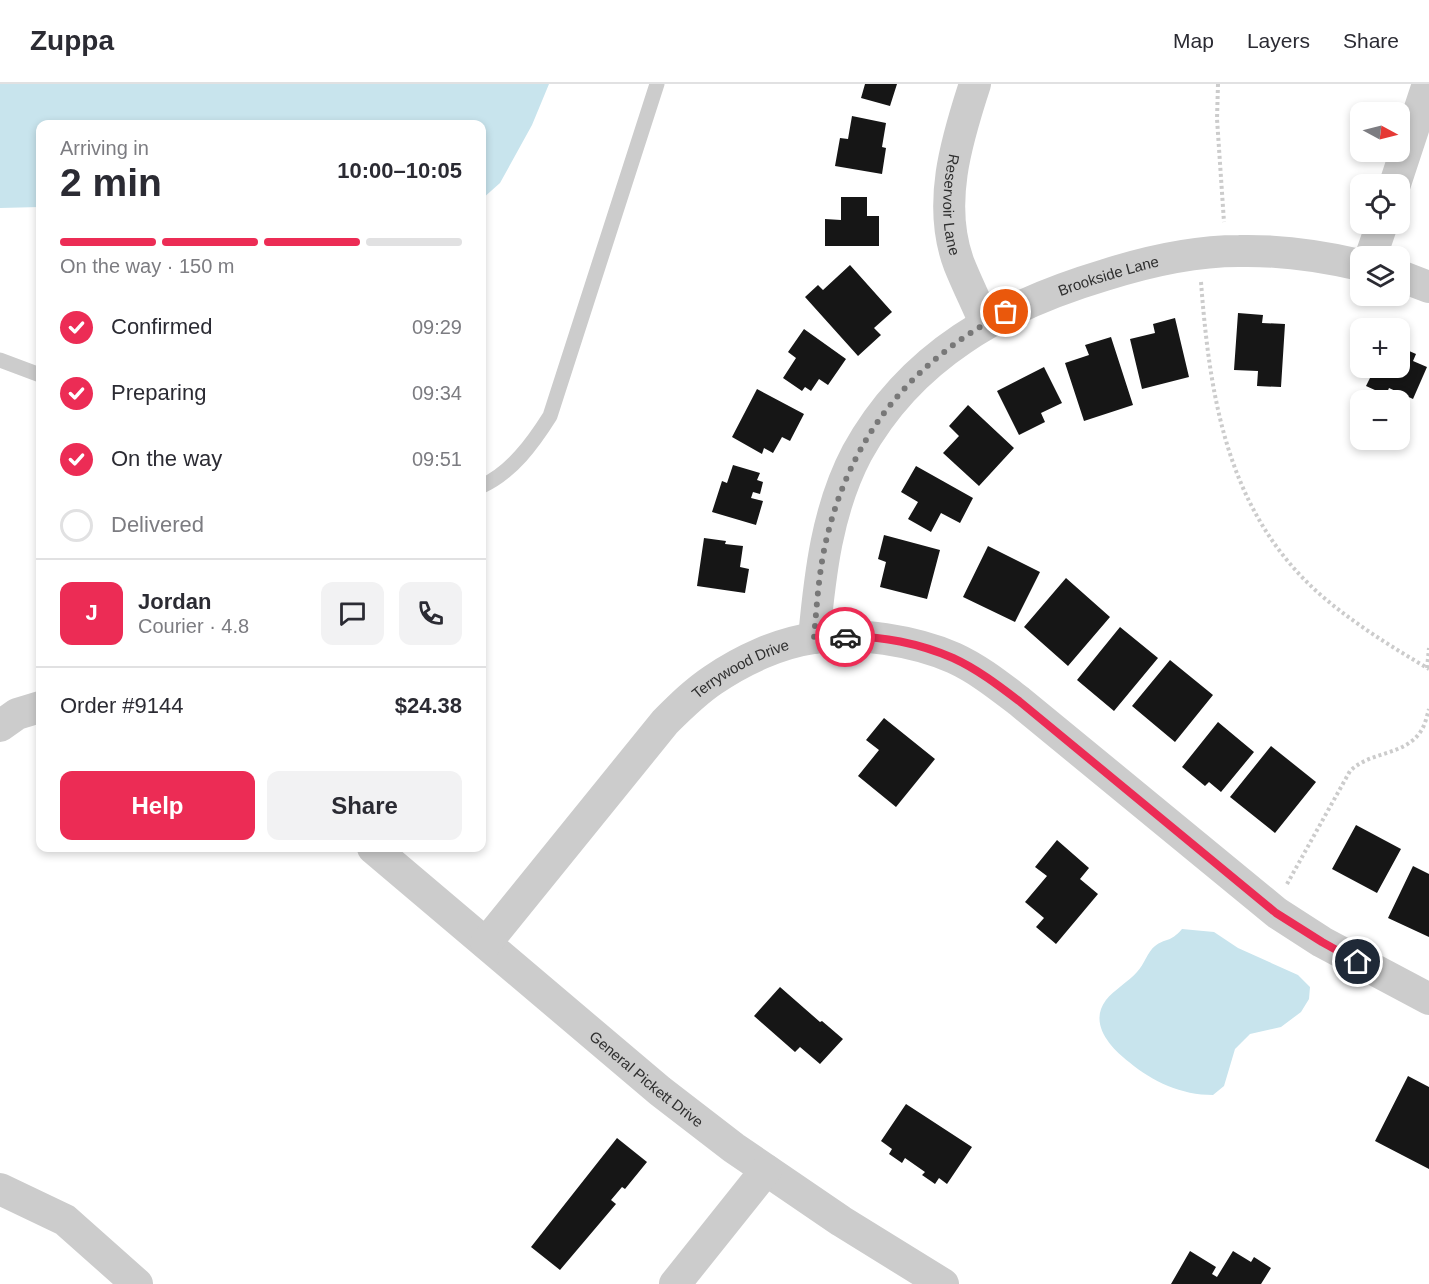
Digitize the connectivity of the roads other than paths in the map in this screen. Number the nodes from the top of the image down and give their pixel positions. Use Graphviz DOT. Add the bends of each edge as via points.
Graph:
graph roads {
  1 [pos="657,84"];
  2 [pos="975,84"];
  3 [pos="1428,84"];
  4 [pos="1398,174"];
  5 [pos="1350,263"];
  6 [pos="1410,280"];
  7 [pos="1429,287"];
  8 [pos="985,323"];
  9 [pos="0,360"];
  10 [pos="36,374"];
  11 [pos="486,483"];
  12 [pos="814,638"];
  13 [pos="36,708"];
  14 [pos="0,726"];
  15 [pos="378,852"];
  16 [pos="486,943"];
  17 [pos="1429,999"];
  18 [pos="766,1170"];
  19 [pos="0,1189"];
  20 [pos="136,1284"];
  21 [pos="675,1284"];
  22 [pos="943,1284"];
  1 -- 11 [label="lane" via="550,416 534,443"];
  2 -- 8 [label="street, Reservoir Lane" via="957,141 948,207 959,263"];
  3 -- 4 [label="street"];
  5 -- 8 [label="street, Brookside Lane" via="1269,251 1206,252 1169,258 1080,282"];
  6 -- 7 [label="street"];
  8 -- 12 [label="street, Brookside Lane" via="953,343 902,390 877,420 857,454 827,535"];
  9 -- 10 [label="lane"];
  12 -- 16 [label="street, Terrywood Drive" via="773,649 740,664 689,699 665,722"];
  12 -- 17 [label="street, Terrywood Drive" via="857,636 913,645 953,658 986,676 1276,913"];
  13 -- 14 [label="street" via="17,714"];
  15 -- 16 [label="street, General Pickett Drive"];
  16 -- 18 [label="street, General Pickett Drive" via="660,1091"];
  18 -- 21 [label="street"];
  18 -- 22 [label="street, General Pickett Drive"];
  19 -- 20 [label="street" via="65,1220"];
}
